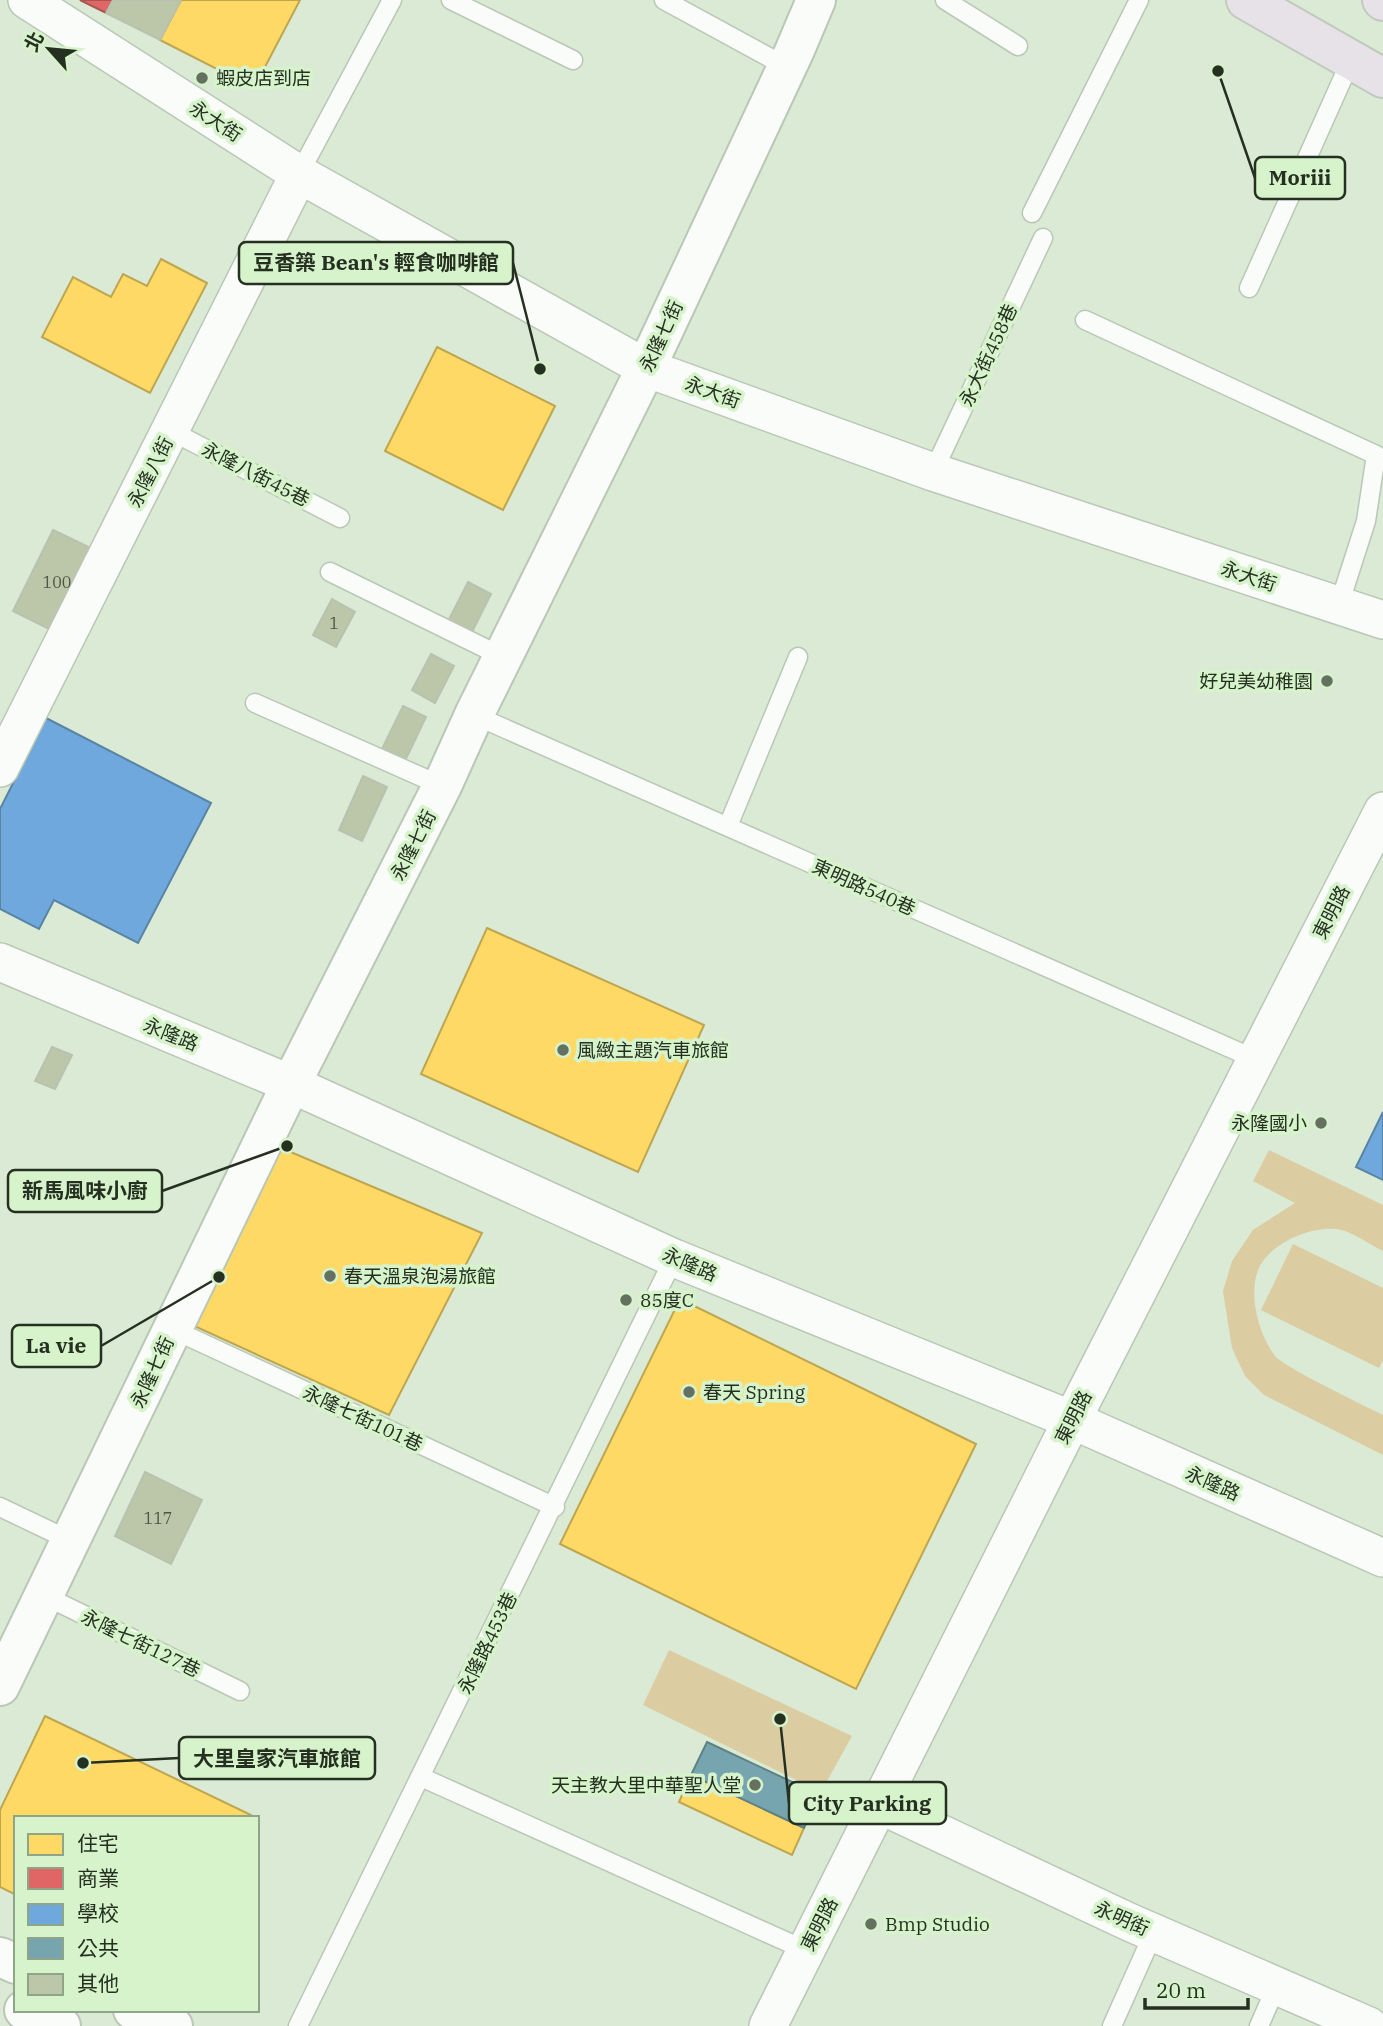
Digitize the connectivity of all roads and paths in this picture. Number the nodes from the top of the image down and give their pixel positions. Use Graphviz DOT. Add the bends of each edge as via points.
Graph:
graph roads {
  1 [pos="27,0"];
  2 [pos="392,0"];
  3 [pos="451,0"];
  4 [pos="664,0"];
  5 [pos="816,0"];
  6 [pos="945,0"];
  7 [pos="1139,0"];
  8 [pos="1246,0"];
  9 [pos="1018,46"];
  10 [pos="573,60"];
  11 [pos="787,67"];
  12 [pos="1367,69"];
  13 [pos="299,174"];
  14 [pos="1031,213"];
  15 [pos="1043,238"];
  16 [pos="1250,288"];
  17 [pos="1085,320"];
  18 [pos="646,368"];
  19 [pos="171,431"];
  20 [pos="933,472"];
  21 [pos="340,518"];
  22 [pos="330,572"];
  23 [pos="1339,605"];
  24 [pos="1383,620"];
  25 [pos="503,657"];
  26 [pos="798,657"];
  27 [pos="256,703"];
  28 [pos="474,715"];
  29 [pos="0,768"];
  30 [pos="442,786"];
  31 [pos="1383,811"];
  32 [pos="728,827"];
  33 [pos="0,962"];
  34 [pos="1255,1059"];
  35 [pos="291,1084"];
  36 [pos="674,1258"];
  37 [pos="172,1329"];
  38 [pos="1072,1420"];
  39 [pos="0,1507"];
  40 [pos="555,1507"];
  41 [pos="71,1541"];
  42 [pos="1383,1558"];
  43 [pos="43,1595"];
  44 [pos="0,1686"];
  45 [pos="240,1691"];
  46 [pos="421,1777"];
  47 [pos="878,1804"];
  48 [pos="1154,1932"];
  49 [pos="805,1950"];
  50 [pos="1277,1985"];
  51 [pos="29,2012"];
  52 [pos="138,2012"];
  53 [pos="61,2026"];
  54 [pos="173,2026"];
  55 [pos="298,2026"];
  56 [pos="768,2026"];
  57 [pos="1112,2026"];
  58 [pos="1259,2026"];
  59 [pos="1368,2026"];
  1 -- 13 [label="street, 永大街"];
  2 -- 13 [label="lane"];
  3 -- 10 [label="lane"];
  4 -- 11 [label="lane"];
  5 -- 11 [label="street, 永隆七街"];
  6 -- 9 [label="lane"];
  7 -- 14 [label="lane"];
  8 -- 12 [label="main road"];
  11 -- 18 [label="street, 永隆七街"];
  12 -- 16 [label="lane"];
  13 -- 18 [label="street, 永大街"];
  13 -- 19 [label="street, 永隆八街"];
  15 -- 20 [label="lane, 永大街458巷"];
  17 -- 23 [label="lane" via="1376,455 1366,521"];
  18 -- 20 [label="street, 永大街"];
  18 -- 25 [label="street, 永隆七街"];
  19 -- 21 [label="lane, 永隆八街45巷"];
  19 -- 29 [label="street, 永隆八街"];
  20 -- 23 [label="street, 永大街"];
  22 -- 25 [label="lane"];
  23 -- 24 [label="street, 永大街"];
  25 -- 28 [label="street, 永隆七街"];
  26 -- 32 [label="lane"];
  27 -- 30 [label="lane"];
  28 -- 30 [label="street, 永隆七街"];
  28 -- 32 [label="lane, 東明路540巷"];
  30 -- 35 [label="street, 永隆七街"];
  31 -- 34 [label="street, 東明路"];
  32 -- 34 [label="lane, 東明路540巷"];
  33 -- 35 [label="street, 永隆路"];
  34 -- 38 [label="street, 東明路"];
  35 -- 36 [label="street, 永隆路"];
  35 -- 37 [label="street, 永隆七街"];
  36 -- 38 [label="street, 永隆路"];
  36 -- 40 [label="lane, 永隆路453巷"];
  37 -- 40 [label="lane, 永隆七街101巷"];
  37 -- 41 [label="street, 永隆七街"];
  38 -- 42 [label="street, 永隆路"];
  38 -- 47 [label="street, 東明路"];
  39 -- 41 [label="lane"];
  40 -- 46 [label="lane, 永隆路453巷"];
  41 -- 43 [label="street, 永隆七街"];
  43 -- 44 [label="street, 永隆七街"];
  43 -- 45 [label="lane, 永隆七街127巷"];
  46 -- 49 [label="lane"];
  46 -- 55 [label="lane, 永隆路453巷"];
  47 -- 48 [label="street, 永明街"];
  47 -- 49 [label="street, 東明路"];
  48 -- 50 [label="street, 永明街"];
  48 -- 57 [label="lane"];
  49 -- 56 [label="street, 東明路"];
  50 -- 58 [label="lane"];
  50 -- 59 [label="street, 永明街"];
  51 -- 53 [label="street"];
  52 -- 54 [label="street"];
}
